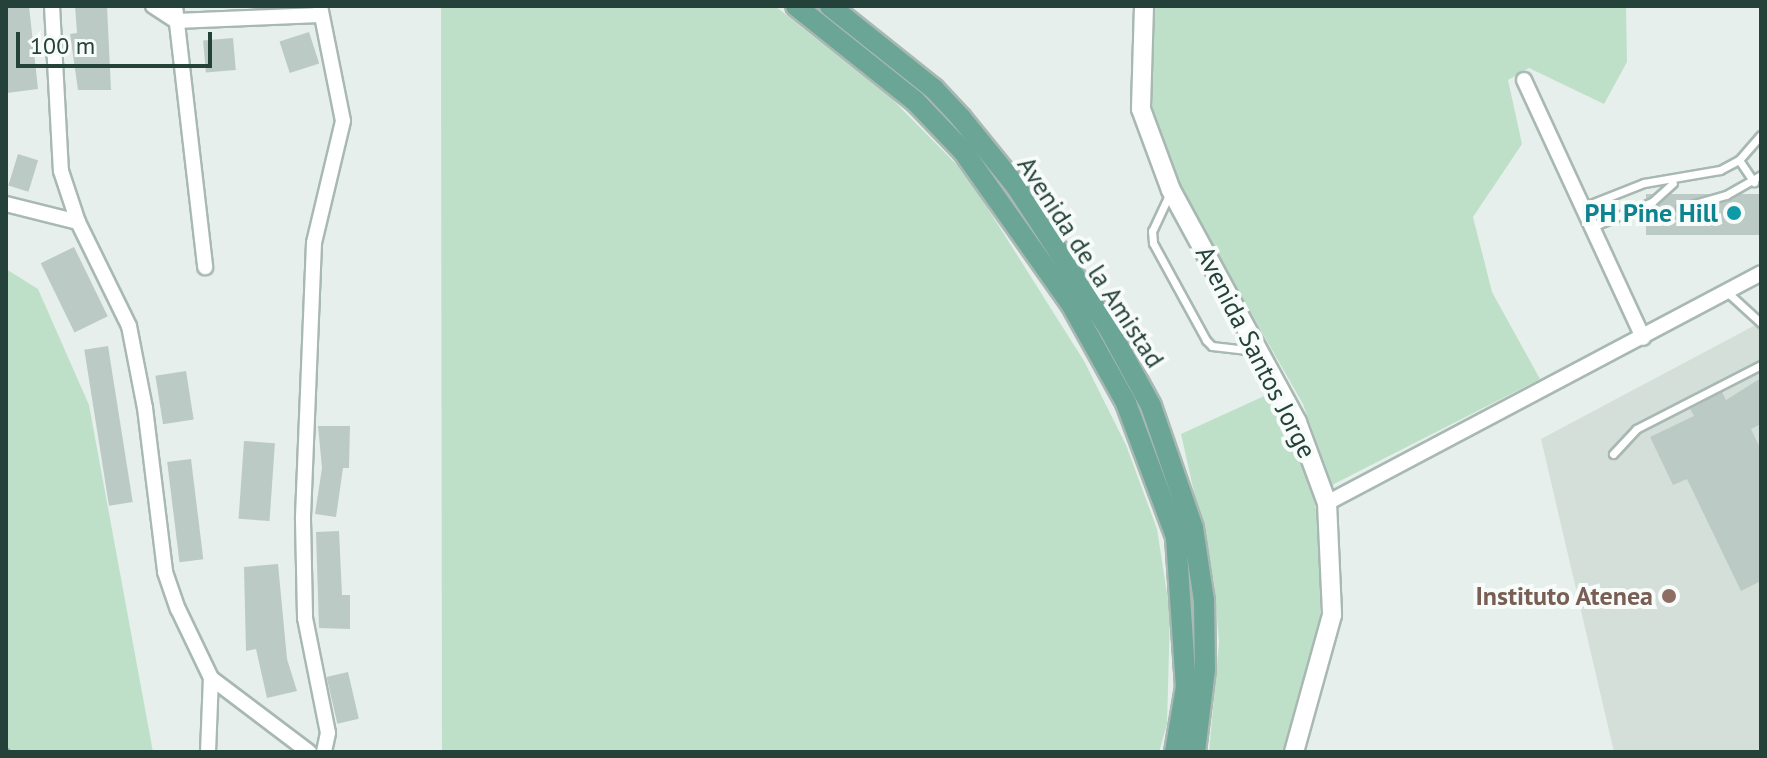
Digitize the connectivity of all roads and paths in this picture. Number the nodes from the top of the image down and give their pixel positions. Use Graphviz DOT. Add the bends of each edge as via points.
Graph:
graph roads {
  1 [pos="52,6"];
  2 [pos="153,6"];
  3 [pos="796,6"];
  4 [pos="830,6"];
  5 [pos="1144,6"];
  6 [pos="320,11"];
  7 [pos="176,14"];
  8 [pos="1524,80"];
  9 [pos="1761,135"];
  10 [pos="1739,160"];
  11 [pos="1761,175"];
  12 [pos="1675,182"];
  13 [pos="1754,182"];
  14 [pos="1171,190"];
  15 [pos="6,204"];
  16 [pos="1583,207"];
  17 [pos="1680,208"];
  18 [pos="78,222"];
  19 [pos="1592,227"];
  20 [pos="205,267"];
  21 [pos="1761,273"];
  22 [pos="1727,291"];
  23 [pos="1761,323"];
  24 [pos="1643,338"];
  25 [pos="1259,351"];
  26 [pos="1761,365"];
  27 [pos="1613,454"];
  28 [pos="1327,503"];
  29 [pos="211,678"];
  30 [pos="6,748"];
  31 [pos="14,752"];
  32 [pos="208,752"];
  33 [pos="309,752"];
  34 [pos="324,752"];
  35 [pos="1175,752"];
  36 [pos="1195,752"];
  37 [pos="1294,752"];
  1 -- 18 [label="street" via="61,171"];
  2 -- 7 [label="street"];
  3 -- 35 [label="main road, Avenida de la Amistad" via="915,101 963,151 1071,304 1126,403 1176,537 1186,687"];
  4 -- 36 [label="main road, Avenida de la Amistad" via="934,89 1016,186 1151,406 1193,528 1204,601 1205,669"];
  5 -- 14 [label="main road, Avenida Santos Jorge" via="1141,109"];
  6 -- 7 [label="street"];
  6 -- 34 [label="street" via="337,69 343,121 314,243 303,520 305,618 328,733"];
  7 -- 20 [label="street"];
  8 -- 16 [label="street"];
  9 -- 10 [label="lane"];
  10 -- 12 [label="lane"];
  10 -- 13 [label="lane"];
  11 -- 13 [label="lane"];
  12 -- 16 [label="lane" via="1644,183"];
  12 -- 19 [label="lane" via="1652,202"];
  13 -- 17 [label="lane"];
  14 -- 25 [label="main road, Avenida Santos Jorge"];
  14 -- 25 [label="lane" via="1152,231 1153,243 1206,340 1212,346"];
  15 -- 18 [label="street"];
  16 -- 19 [label="street"];
  18 -- 29 [label="street" via="129,326 165,572"];
  19 -- 24 [label="street"];
  21 -- 22 [label="street"];
  22 -- 23 [label="lane"];
  22 -- 24 [label="street"];
  24 -- 28 [label="street"];
  25 -- 28 [label="main road, Avenida Santos Jorge" via="1297,422"];
  26 -- 27 [label="lane" via="1636,429"];
  28 -- 37 [label="main road, Avenida Santos Jorge" via="1332,615"];
  29 -- 32 [label="street"];
  29 -- 33 [label="street"];
  30 -- 31 [label="path"];
}
